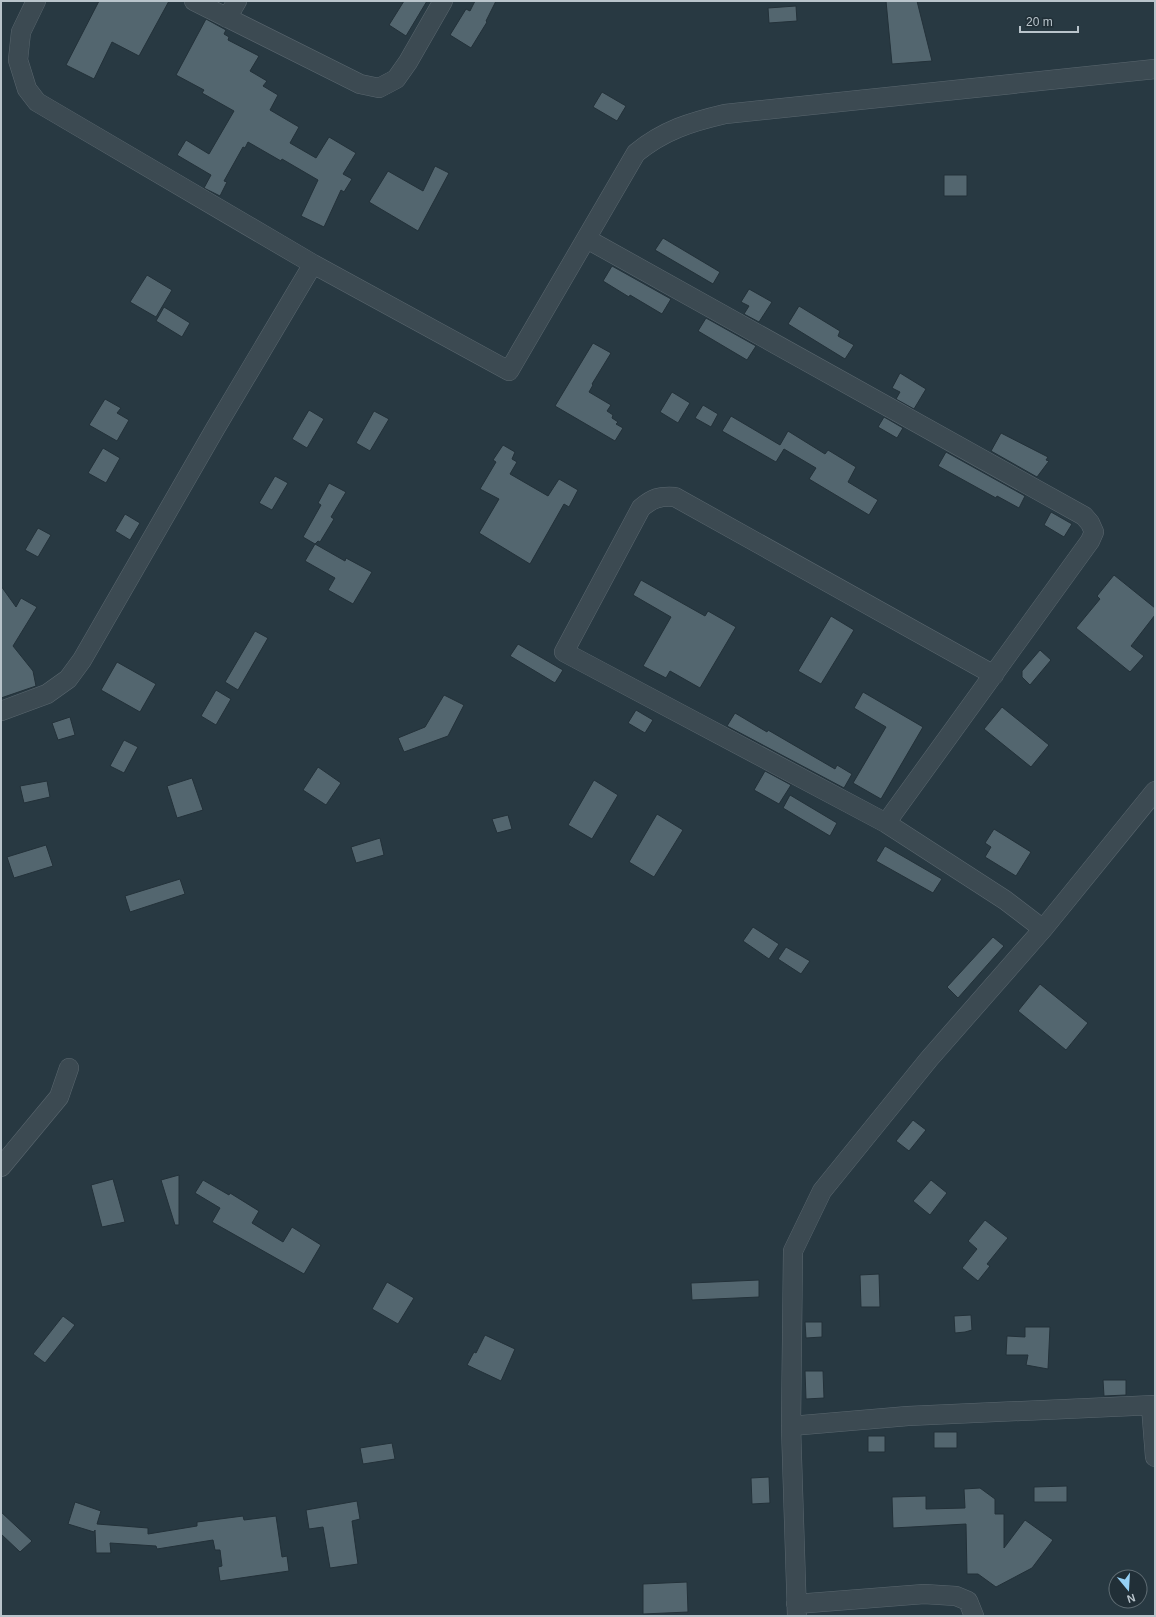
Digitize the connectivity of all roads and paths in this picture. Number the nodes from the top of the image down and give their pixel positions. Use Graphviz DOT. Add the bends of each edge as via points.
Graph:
graph roads {
  1 [pos="36,1"];
  2 [pos="194,1"];
  3 [pos="237,1"];
  4 [pos="443,1"];
  5 [pos="227,18"];
  6 [pos="1155,69"];
  7 [pos="587,239"];
  8 [pos="313,264"];
  9 [pos="994,675"];
  10 [pos="1,711"];
  11 [pos="1155,791"];
  12 [pos="886,823"];
  13 [pos="1042,929"];
  14 [pos="69,1068"];
  15 [pos="1,1167"];
  16 [pos="1153,1406"];
  17 [pos="791,1426"];
  18 [pos="1155,1457"];
  19 [pos="797,1610"];
  20 [pos="974,1616"];
  1 -- 8 [label="street" via="22,32 18,60 27,89 37,102"];
  2 -- 5 [label="street"];
  3 -- 5 [label="street"];
  4 -- 5 [label="street" via="396,79 379,88 360,84"];
  6 -- 7 [label="street" via="733,113 703,119 668,131 651,140 636,153"];
  7 -- 8 [label="street" via="509,371"];
  7 -- 9 [label="street" via="1084,516 1094,532 1090,541"];
  8 -- 10 [label="street" via="82,660 68,679 47,694"];
  9 -- 12 [label="street"];
  9 -- 12 [label="street" via="675,497 662,496 650,500 641,508 564,652"];
  11 -- 13 [label="street"];
  12 -- 13 [label="street" via="1005,900"];
  13 -- 17 [label="street" via="929,1059 822,1191 793,1250"];
  14 -- 15 [label="street" via="59,1097"];
  16 -- 17 [label="street" via="908,1416"];
  16 -- 18 [label="street"];
  17 -- 19 [label="street"];
  19 -- 20 [label="street" via="924,1594 956,1596 968,1601"];
}
